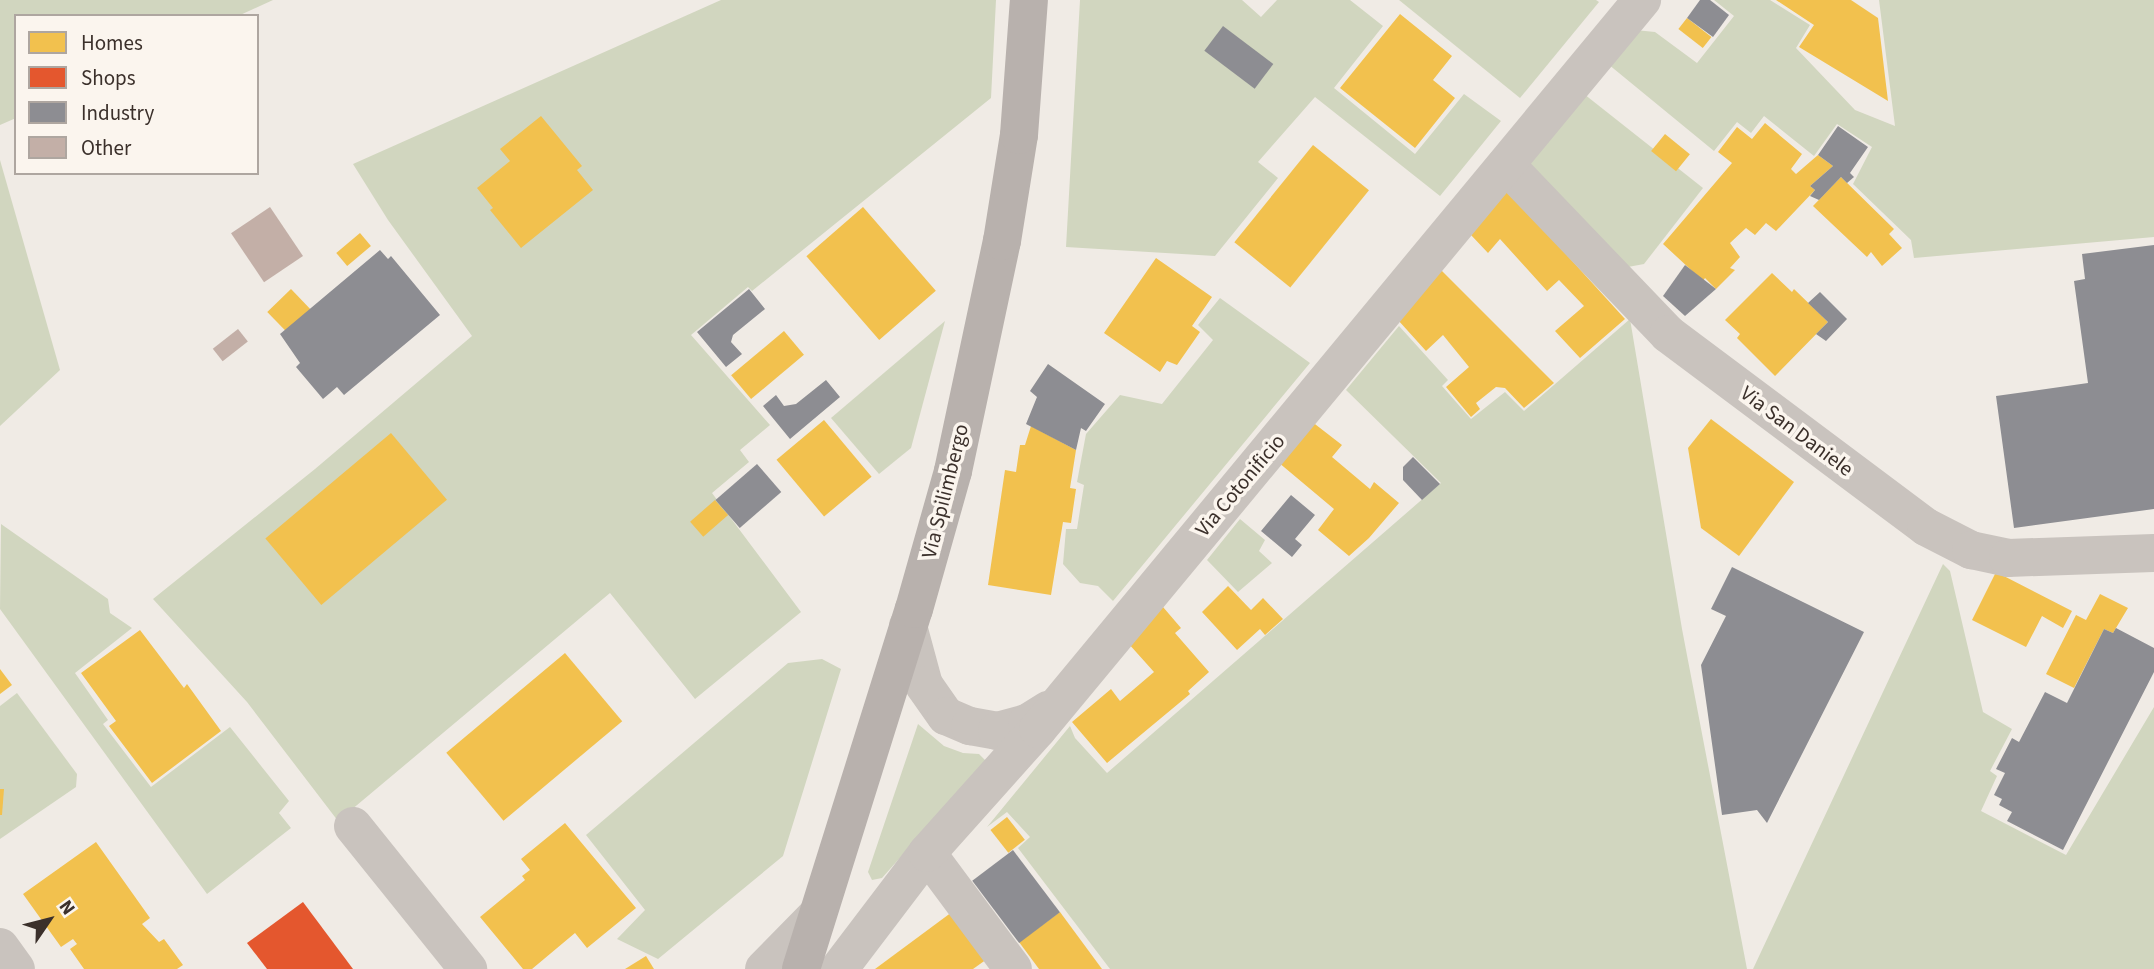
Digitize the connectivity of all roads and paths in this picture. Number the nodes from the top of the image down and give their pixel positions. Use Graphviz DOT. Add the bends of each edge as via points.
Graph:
graph roads {
  1 [pos="1029,0"];
  2 [pos="1642,0"];
  3 [pos="1506,165"];
  4 [pos="2154,553"];
  5 [pos="908,626"];
  6 [pos="1058,704"];
  7 [pos="353,826"];
  8 [pos="928,853"];
  9 [pos="817,915"];
  10 [pos="0,947"];
  11 [pos="16,969"];
  12 [pos="468,969"];
  13 [pos="764,969"];
  14 [pos="801,969"];
  15 [pos="839,969"];
  16 [pos="1013,969"];
  1 -- 5 [label="main road, Via Spilimbergo" via="1019,135 1002,241 953,471"];
  2 -- 3 [label="street, Via Cotonificio"];
  3 -- 4 [label="street, Via San Daniele" via="1668,334 1926,527 1971,550 2008,558"];
  3 -- 6 [label="street, Via Cotonificio"];
  5 -- 6 [label="street" via="924,685 946,716 998,731 1027,723"];
  5 -- 9 [label="main road, Via Spilimbergo"];
  6 -- 8 [label="street, Via Cotonificio"];
  7 -- 12 [label="street"];
  8 -- 15 [label="street, Via Cotonificio"];
  8 -- 16 [label="street"];
  9 -- 13 [label="street"];
  9 -- 14 [label="main road, Via Spilimbergo"];
  10 -- 11 [label="street"];
}
